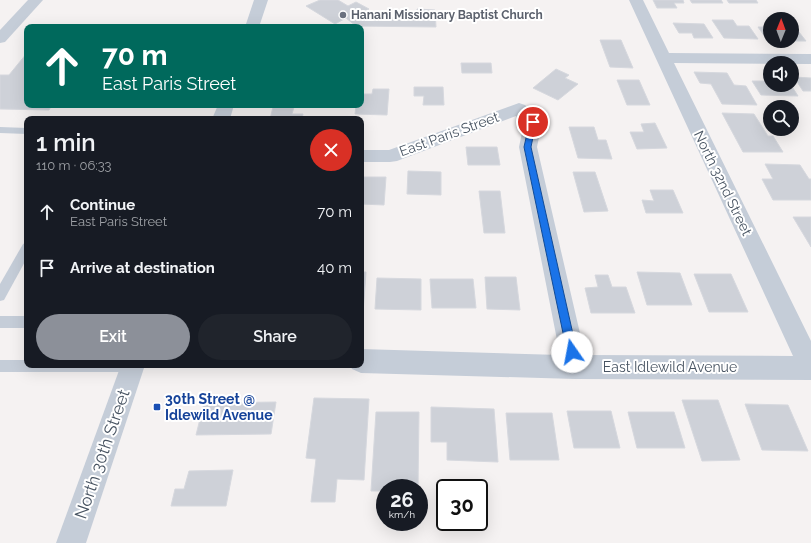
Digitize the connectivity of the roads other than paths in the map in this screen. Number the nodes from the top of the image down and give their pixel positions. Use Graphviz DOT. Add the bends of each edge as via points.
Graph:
graph roads {
  1 [pos="36,0"];
  2 [pos="261,0"];
  3 [pos="636,0"];
  4 [pos="253,24"];
  5 [pos="0,39"];
  6 [pos="663,58"];
  7 [pos="811,59"];
  8 [pos="0,130"];
  9 [pos="24,131"];
  10 [pos="364,156"];
  11 [pos="24,252"];
  12 [pos="0,296"];
  13 [pos="0,322"];
  14 [pos="24,322"];
  15 [pos="364,362"];
  16 [pos="0,366"];
  17 [pos="24,366"];
  18 [pos="575,366"];
  19 [pos="811,367"];
  20 [pos="132,368"];
  21 [pos="70,543"];
  1 -- 5 [label="street"];
  2 -- 4 [label="street"];
  3 -- 6 [label="street, North 32nd Street"];
  6 -- 7 [label="street"];
  6 -- 19 [label="street, North 32nd Street"];
  8 -- 9 [label="lane"];
  10 -- 18 [label="street, East Paris Street" via="390,156 519,108 533,122 528,147"];
  11 -- 12 [label="lane"];
  13 -- 14 [label="lane"];
  15 -- 18 [label="street, East Idlewild Avenue"];
  16 -- 17 [label="lane"];
  18 -- 19 [label="street, East Idlewild Avenue"];
  20 -- 21 [label="street, North 30th Street"];
}
